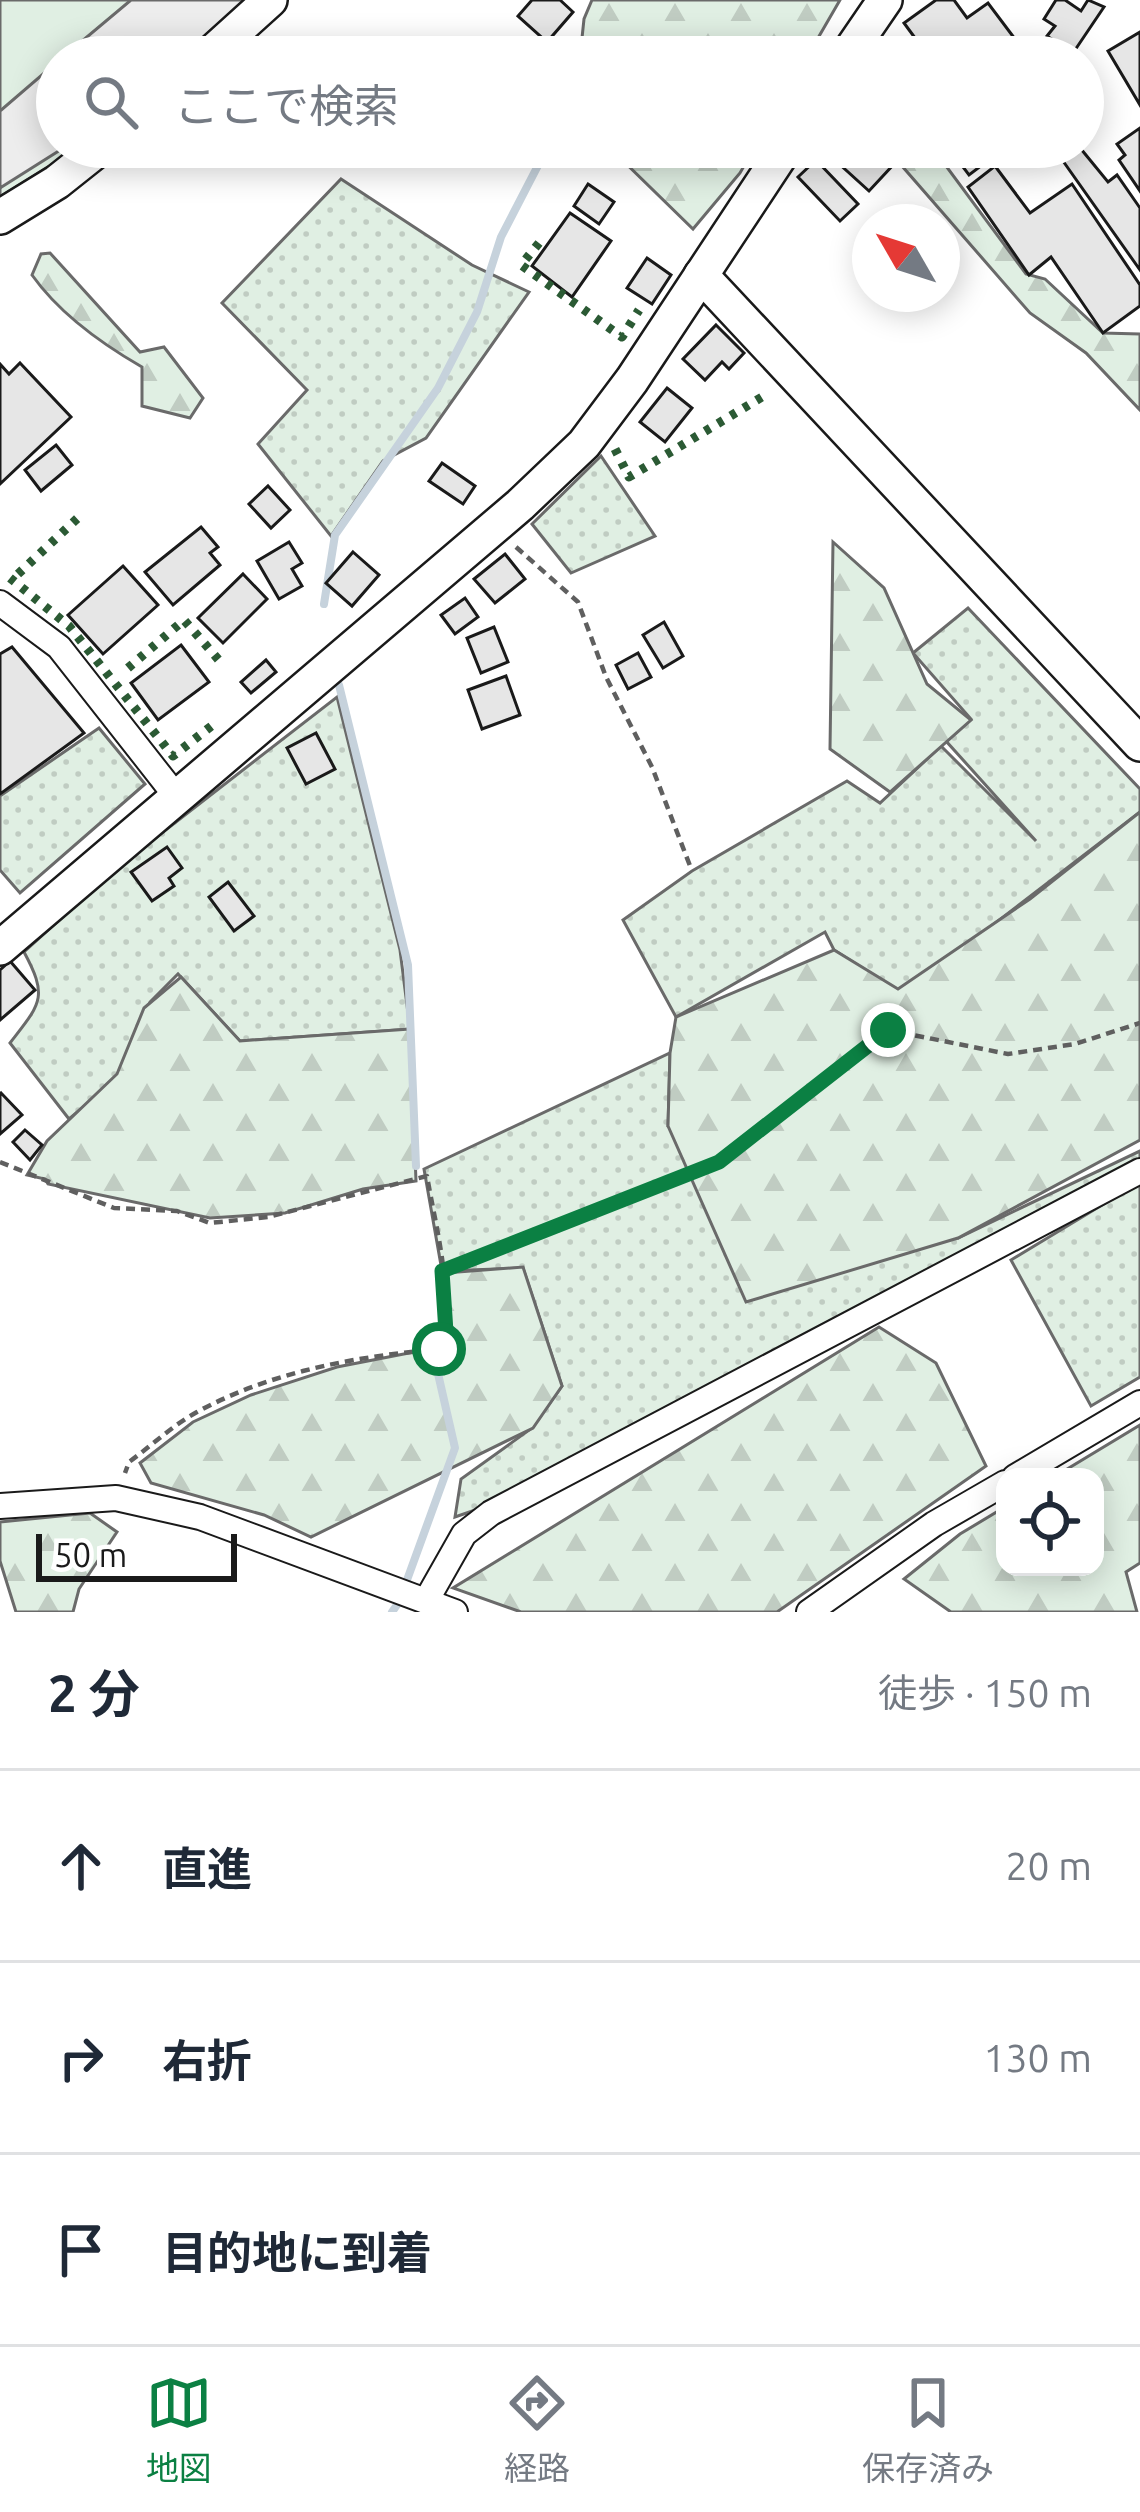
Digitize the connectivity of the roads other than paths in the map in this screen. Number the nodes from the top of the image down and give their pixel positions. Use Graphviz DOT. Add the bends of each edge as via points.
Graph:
graph roads {
  1 [pos="270,0"];
  2 [pos="885,0"];
  3 [pos="230,36"];
  4 [pos="860,36"];
  5 [pos="74,168"];
  6 [pos="772,168"];
  7 [pos="0,218"];
  8 [pos="701,275"];
  9 [pos="0,603"];
  10 [pos="1140,744"];
  11 [pos="176,796"];
  12 [pos="0,948"];
  13 [pos="1140,1171"];
  14 [pos="1140,1403"];
  15 [pos="1030,1468"];
  16 [pos="996,1488"];
  17 [pos="0,1506"];
  18 [pos="412,1596"];
  19 [pos="455,1612"];
  20 [pos="809,1612"];
  1 -- 3 [label="street"];
  2 -- 4 [label="street"];
  5 -- 7 [label="street"];
  6 -- 8 [label="street"];
  8 -- 10 [label="street"];
  8 -- 11 [label="street" via="584,444"];
  9 -- 11 [label="street" via="59,647"];
  11 -- 12 [label="street"];
  13 -- 18 [label="street" via="491,1513"];
  14 -- 15 [label="street"];
  16 -- 20 [label="street"];
  17 -- 18 [label="street" via="116,1498 200,1517"];
  18 -- 19 [label="street"];
}
